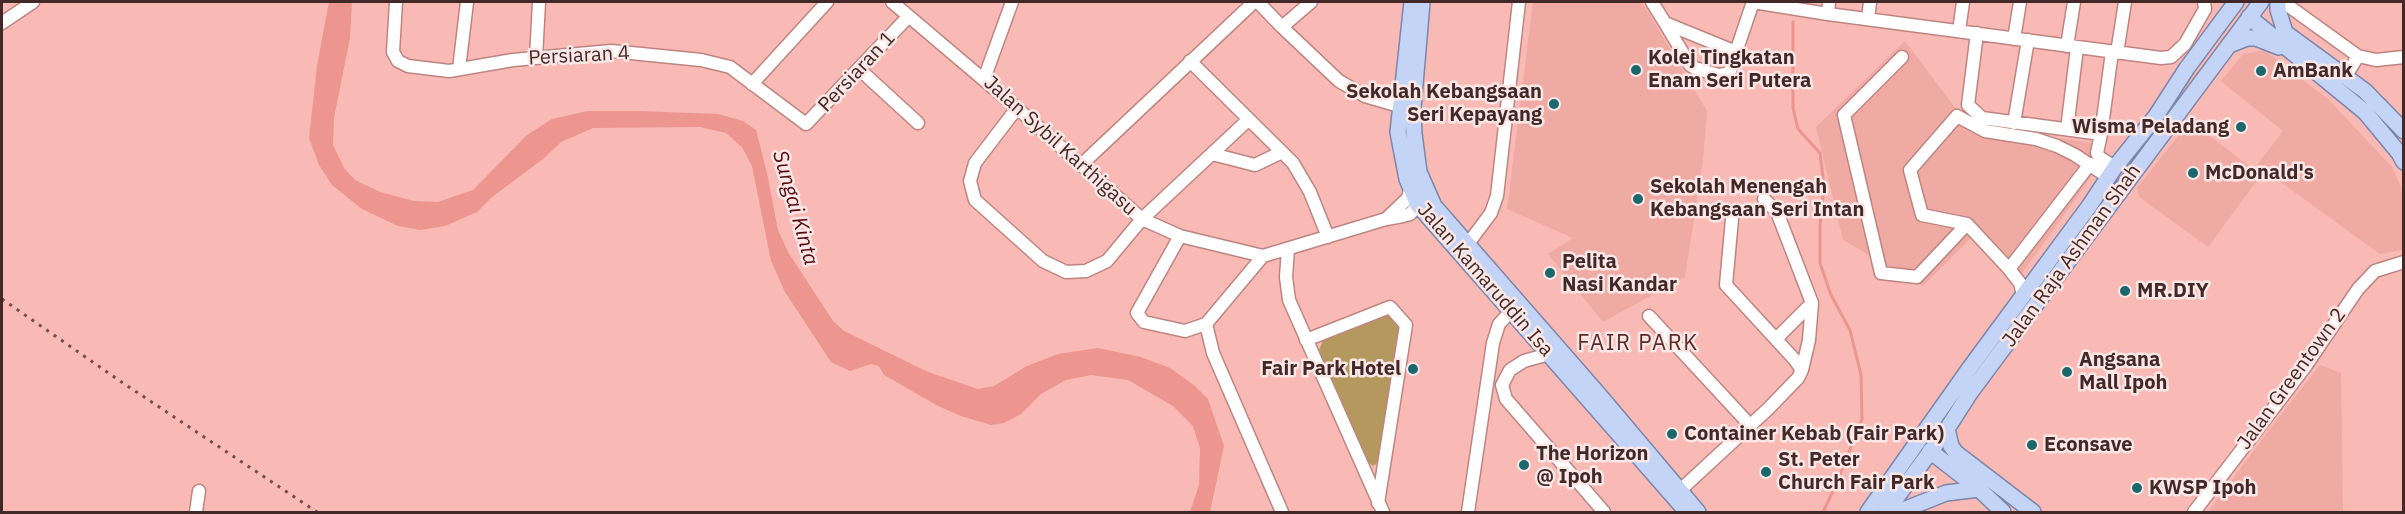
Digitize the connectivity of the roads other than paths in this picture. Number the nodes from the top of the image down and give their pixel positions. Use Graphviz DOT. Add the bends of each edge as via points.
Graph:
graph roads {
  1 [pos="33,2"];
  2 [pos="396,2"];
  3 [pos="467,2"];
  4 [pos="539,2"];
  5 [pos="827,2"];
  6 [pos="892,2"];
  7 [pos="1012,2"];
  8 [pos="1256,2"];
  9 [pos="1311,2"];
  10 [pos="1412,2"];
  11 [pos="1422,2"];
  12 [pos="1519,2"];
  13 [pos="1652,2"];
  14 [pos="1753,2"];
  15 [pos="1870,2"];
  16 [pos="1963,2"];
  17 [pos="2020,2"];
  18 [pos="2074,2"];
  19 [pos="2125,2"];
  20 [pos="2204,2"];
  21 [pos="2278,2"];
  22 [pos="2283,2"];
  23 [pos="2250,7"];
  24 [pos="1829,8"];
  25 [pos="908,17"];
  26 [pos="1868,19"];
  27 [pos="2,23"];
  28 [pos="1665,23"];
  29 [pos="1282,27"];
  30 [pos="1959,31"];
  31 [pos="2285,32"];
  32 [pos="1977,33"];
  33 [pos="2014,39"];
  34 [pos="2028,40"];
  35 [pos="2229,45"];
  36 [pos="2072,47"];
  37 [pos="1736,52"];
  38 [pos="2114,53"];
  39 [pos="2358,56"];
  40 [pos="1902,57"];
  41 [pos="2171,57"];
  42 [pos="2403,57"];
  43 [pos="536,58"];
  44 [pos="2303,59"];
  45 [pos="1190,61"];
  46 [pos="459,69"];
  47 [pos="859,69"];
  48 [pos="2187,69"];
  49 [pos="2346,76"];
  50 [pos="984,79"];
  51 [pos="752,84"];
  52 [pos="1399,106"];
  53 [pos="1017,108"];
  54 [pos="2156,116"];
  55 [pos="1248,120"];
  56 [pos="804,123"];
  57 [pos="918,123"];
  58 [pos="2014,123"];
  59 [pos="2067,129"];
  60 [pos="2403,130"];
  61 [pos="1414,134"];
  62 [pos="2101,134"];
  63 [pos="1282,152"];
  64 [pos="1212,154"];
  65 [pos="2403,162"];
  66 [pos="2090,164"];
  67 [pos="1081,165"];
  68 [pos="1419,172"];
  69 [pos="2111,172"];
  70 [pos="1410,190"];
  71 [pos="1764,199"];
  72 [pos="1418,205"];
  73 [pos="2090,206"];
  74 [pos="2109,206"];
  75 [pos="1142,219"];
  76 [pos="1386,219"];
  77 [pos="1732,219"];
  78 [pos="1967,224"];
  79 [pos="1180,236"];
  80 [pos="1328,237"];
  81 [pos="1288,249"];
  82 [pos="1463,250"];
  83 [pos="1263,256"];
  84 [pos="2403,262"];
  85 [pos="2009,269"];
  86 [pos="2023,295"];
  87 [pos="1812,303"];
  88 [pos="1511,311"];
  89 [pos="1650,316"];
  90 [pos="1206,324"];
  91 [pos="1776,339"];
  92 [pos="1306,340"];
  93 [pos="1548,354"];
  94 [pos="1969,369"];
  95 [pos="1802,370"];
  96 [pos="1749,424"];
  97 [pos="1947,429"];
  98 [pos="1930,452"];
  99 [pos="1979,489"];
  100 [pos="199,491"];
  101 [pos="1684,506"];
  102 [pos="1381,508"];
  103 [pos="196,513"];
  104 [pos="1282,513"];
  105 [pos="1468,513"];
  106 [pos="1604,513"];
  107 [pos="1868,513"];
  108 [pos="1886,513"];
  109 [pos="1898,513"];
  110 [pos="2003,513"];
  111 [pos="2033,513"];
  112 [pos="2194,513"];
  1 -- 27 [label="street"];
  2 -- 46 [label="street, Persiaran 4" via="393,52 398,61 408,66"];
  3 -- 46 [label="street"];
  4 -- 43 [label="street"];
  5 -- 51 [label="street"];
  6 -- 25 [label="street, Jalan Sybil Karthigasu"];
  7 -- 50 [label="street"];
  8 -- 29 [label="street"];
  8 -- 45 [label="street"];
  9 -- 29 [label="street"];
  10 -- 52 [label="main road, Jalan Kamaruddin Isa"];
  11 -- 61 [label="main road, Jalan Kamaruddin Isa"];
  12 -- 82 [label="street" via="1497,196 1491,213"];
  13 -- 28 [label="street"];
  14 -- 24 [label="street"];
  14 -- 37 [label="street"];
  15 -- 26 [label="street"];
  16 -- 30 [label="street"];
  17 -- 33 [label="street"];
  18 -- 36 [label="street"];
  19 -- 38 [label="street"];
  20 -- 41 [label="street" via="2205,9 2192,34"];
  21 -- 31 [label="main road"];
  22 -- 39 [label="street"];
  23 -- 31 [label="main road"];
  23 -- 35 [label="main road, Jalan Raja Ashman Shah"];
  23 -- 44 [label="main road"];
  23 -- 48 [label="main road, Jalan Raja Ashman Shah"];
  23 -- 54 [label="main road" via="2234,20"];
  24 -- 26 [label="street"];
  25 -- 47 [label="street, Persiaran 1"];
  25 -- 50 [label="street, Jalan Sybil Karthigasu"];
  26 -- 30 [label="street"];
  28 -- 37 [label="street"];
  28 -- 37 [label="street" via="1695,68 1726,74"];
  29 -- 52 [label="street" via="1339,81 1365,96"];
  30 -- 32 [label="street"];
  31 -- 49 [label="main road"];
  32 -- 33 [label="street"];
  32 -- 58 [label="street" via="1968,105 1982,118"];
  33 -- 34 [label="street"];
  34 -- 36 [label="street"];
  34 -- 58 [label="street"];
  35 -- 44 [label="main road" via="2256,38"];
  35 -- 74 [label="main road, Jalan Raja Ashman Shah"];
  36 -- 38 [label="street"];
  36 -- 59 [label="street"];
  38 -- 41 [label="street"];
  38 -- 62 [label="street"];
  39 -- 42 [label="street" via="2376,60"];
  39 -- 49 [label="street"];
  40 -- 78 [label="street" via="1844,115 1881,273 1917,277"];
  41 -- 48 [label="street"];
  43 -- 46 [label="street, Persiaran 4"];
  43 -- 51 [label="street, Persiaran 4" via="612,51 701,60 730,67"];
  44 -- 65 [label="main road" via="2365,112"];
  45 -- 55 [label="street"];
  45 -- 67 [label="street"];
  47 -- 56 [label="street, Persiaran 1" via="809,123"];
  47 -- 57 [label="street"];
  48 -- 54 [label="main road, Jalan Raja Ashman Shah"];
  49 -- 60 [label="main road"];
  50 -- 53 [label="street, Jalan Sybil Karthigasu"];
  51 -- 56 [label="street, Persiaran 4"];
  52 -- 61 [label="main road"];
  52 -- 70 [label="main road, Jalan Kamaruddin Isa" via="1398,132"];
  53 -- 67 [label="street, Jalan Sybil Karthigasu"];
  53 -- 75 [label="street" via="975,164 970,182 975,200 1043,261 1066,272 1086,271 1107,261"];
  54 -- 69 [label="main road, Jalan Raja Ashman Shah"];
  55 -- 63 [label="street"];
  55 -- 64 [label="street"];
  58 -- 59 [label="street"];
  59 -- 62 [label="street"];
  61 -- 68 [label="main road, Jalan Kamaruddin Isa"];
  62 -- 69 [label="street" via="2097,153"];
  63 -- 64 [label="street" via="1255,165"];
  63 -- 80 [label="street" via="1310,192"];
  64 -- 75 [label="street"];
  66 -- 69 [label="street"];
  66 -- 78 [label="street" via="2057,146 1985,131 1957,116 1910,170 1922,215"];
  66 -- 85 [label="street"];
  67 -- 75 [label="street, Jalan Sybil Karthigasu"];
  68 -- 72 [label="main road"];
  68 -- 82 [label="main road, Jalan Kamaruddin Isa" via="1434,206"];
  69 -- 73 [label="main road, Jalan Raja Ashman Shah"];
  70 -- 72 [label="main road, Jalan Kamaruddin Isa"];
  70 -- 76 [label="street, Jalan Sybil Karthigasu" via="1408,198"];
  71 -- 87 [label="street" via="1777,212"];
  72 -- 76 [label="street, Jalan Sybil Karthigasu" via="1410,214"];
  72 -- 82 [label="main road, Jalan Kamaruddin Isa"];
  73 -- 74 [label="main road" via="2101,201"];
  73 -- 86 [label="main road, Jalan Raja Ashman Shah"];
  74 -- 97 [label="main road, Jalan Raja Ashman Shah"];
  75 -- 79 [label="street, Jalan Sybil Karthigasu"];
  76 -- 80 [label="street, Jalan Sybil Karthigasu"];
  77 -- 91 [label="street" via="1726,285"];
  78 -- 85 [label="street"];
  79 -- 83 [label="street, Jalan Sybil Karthigasu"];
  79 -- 90 [label="street" via="1137,313 1144,322 1185,331"];
  80 -- 81 [label="street, Jalan Sybil Karthigasu"];
  81 -- 83 [label="street, Jalan Sybil Karthigasu"];
  81 -- 92 [label="street" via="1289,300"];
  82 -- 88 [label="main road, Jalan Kamaruddin Isa"];
  82 -- 101 [label="main road, Jalan Kamaruddin Isa"];
  83 -- 90 [label="street"];
  84 -- 112 [label="street, Jalan Greentown 2" via="2375,271 2358,289 2305,367"];
  85 -- 86 [label="street"];
  86 -- 94 [label="main road, Jalan Raja Ashman Shah"];
  87 -- 91 [label="street"];
  87 -- 95 [label="street"];
  88 -- 93 [label="main road, Jalan Kamaruddin Isa"];
  88 -- 105 [label="street" via="1499,324 1493,343"];
  89 -- 96 [label="street"];
  90 -- 104 [label="street" via="1213,352"];
  91 -- 95 [label="street"];
  92 -- 102 [label="street"];
  92 -- 102 [label="street" via="1390,307 1406,325"];
  93 -- 101 [label="main road, Jalan Kamaruddin Isa"];
  93 -- 106 [label="street" via="1510,370 1502,385 1506,399"];
  94 -- 98 [label="main road" via="1962,394 1934,436"];
  94 -- 107 [label="main road, Jalan Raja Ashman Shah"];
  95 -- 96 [label="street"];
  96 -- 101 [label="street"];
  97 -- 98 [label="main road, Jalan Raja Ashman Shah"];
  97 -- 111 [label="main road" via="1956,453"];
  98 -- 99 [label="main road"];
  98 -- 108 [label="main road, Jalan Raja Ashman Shah"];
  99 -- 109 [label="main road" via="1946,493"];
  99 -- 110 [label="main road"];
  100 -- 103 [label="street"];
}
